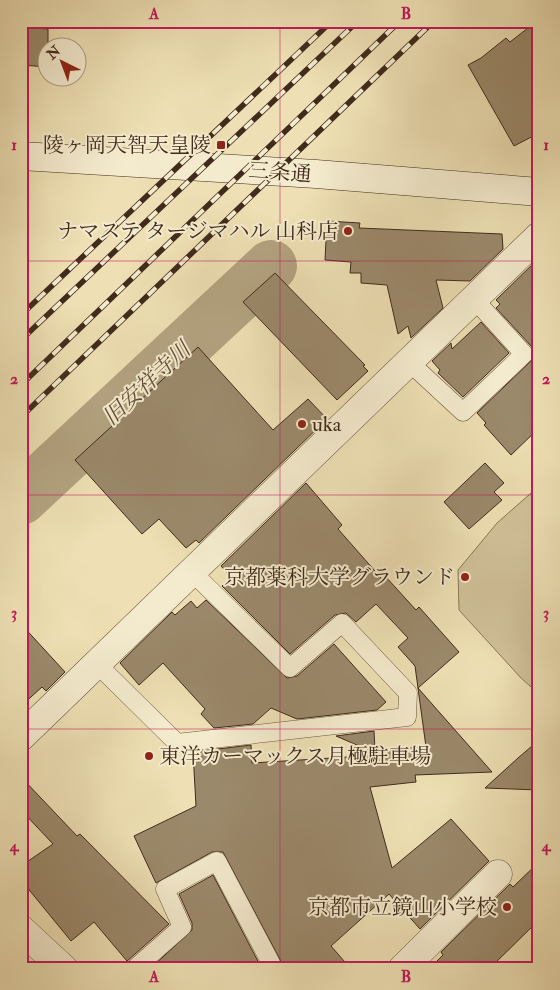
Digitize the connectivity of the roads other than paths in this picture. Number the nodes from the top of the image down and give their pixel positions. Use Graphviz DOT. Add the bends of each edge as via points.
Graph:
graph roads {
  1 [pos="21,156"];
  2 [pos="539,192"];
  3 [pos="539,236"];
  4 [pos="474,299"];
  5 [pos="409,362"];
  6 [pos="192,572"];
  7 [pos="97,664"];
  8 [pos="21,737"];
  9 [pos="498,874"];
  10 [pos="21,928"];
  11 [pos="64,969"];
  12 [pos="134,969"];
  13 [pos="274,969"];
  14 [pos="402,969"];
  1 -- 2 [label="street, 三条通"];
  3 -- 4 [label="street"];
  4 -- 5 [label="street"];
  4 -- 5 [label="lane" via="524,354 463,412"];
  5 -- 6 [label="street"];
  6 -- 7 [label="street"];
  6 -- 7 [label="lane" via="290,668 342,622 408,693 407,717 177,743"];
  7 -- 8 [label="street"];
  9 -- 14 [label="street"];
  10 -- 11 [label="street"];
  12 -- 13 [label="lane" via="182,927 165,889 216,861"];
}
